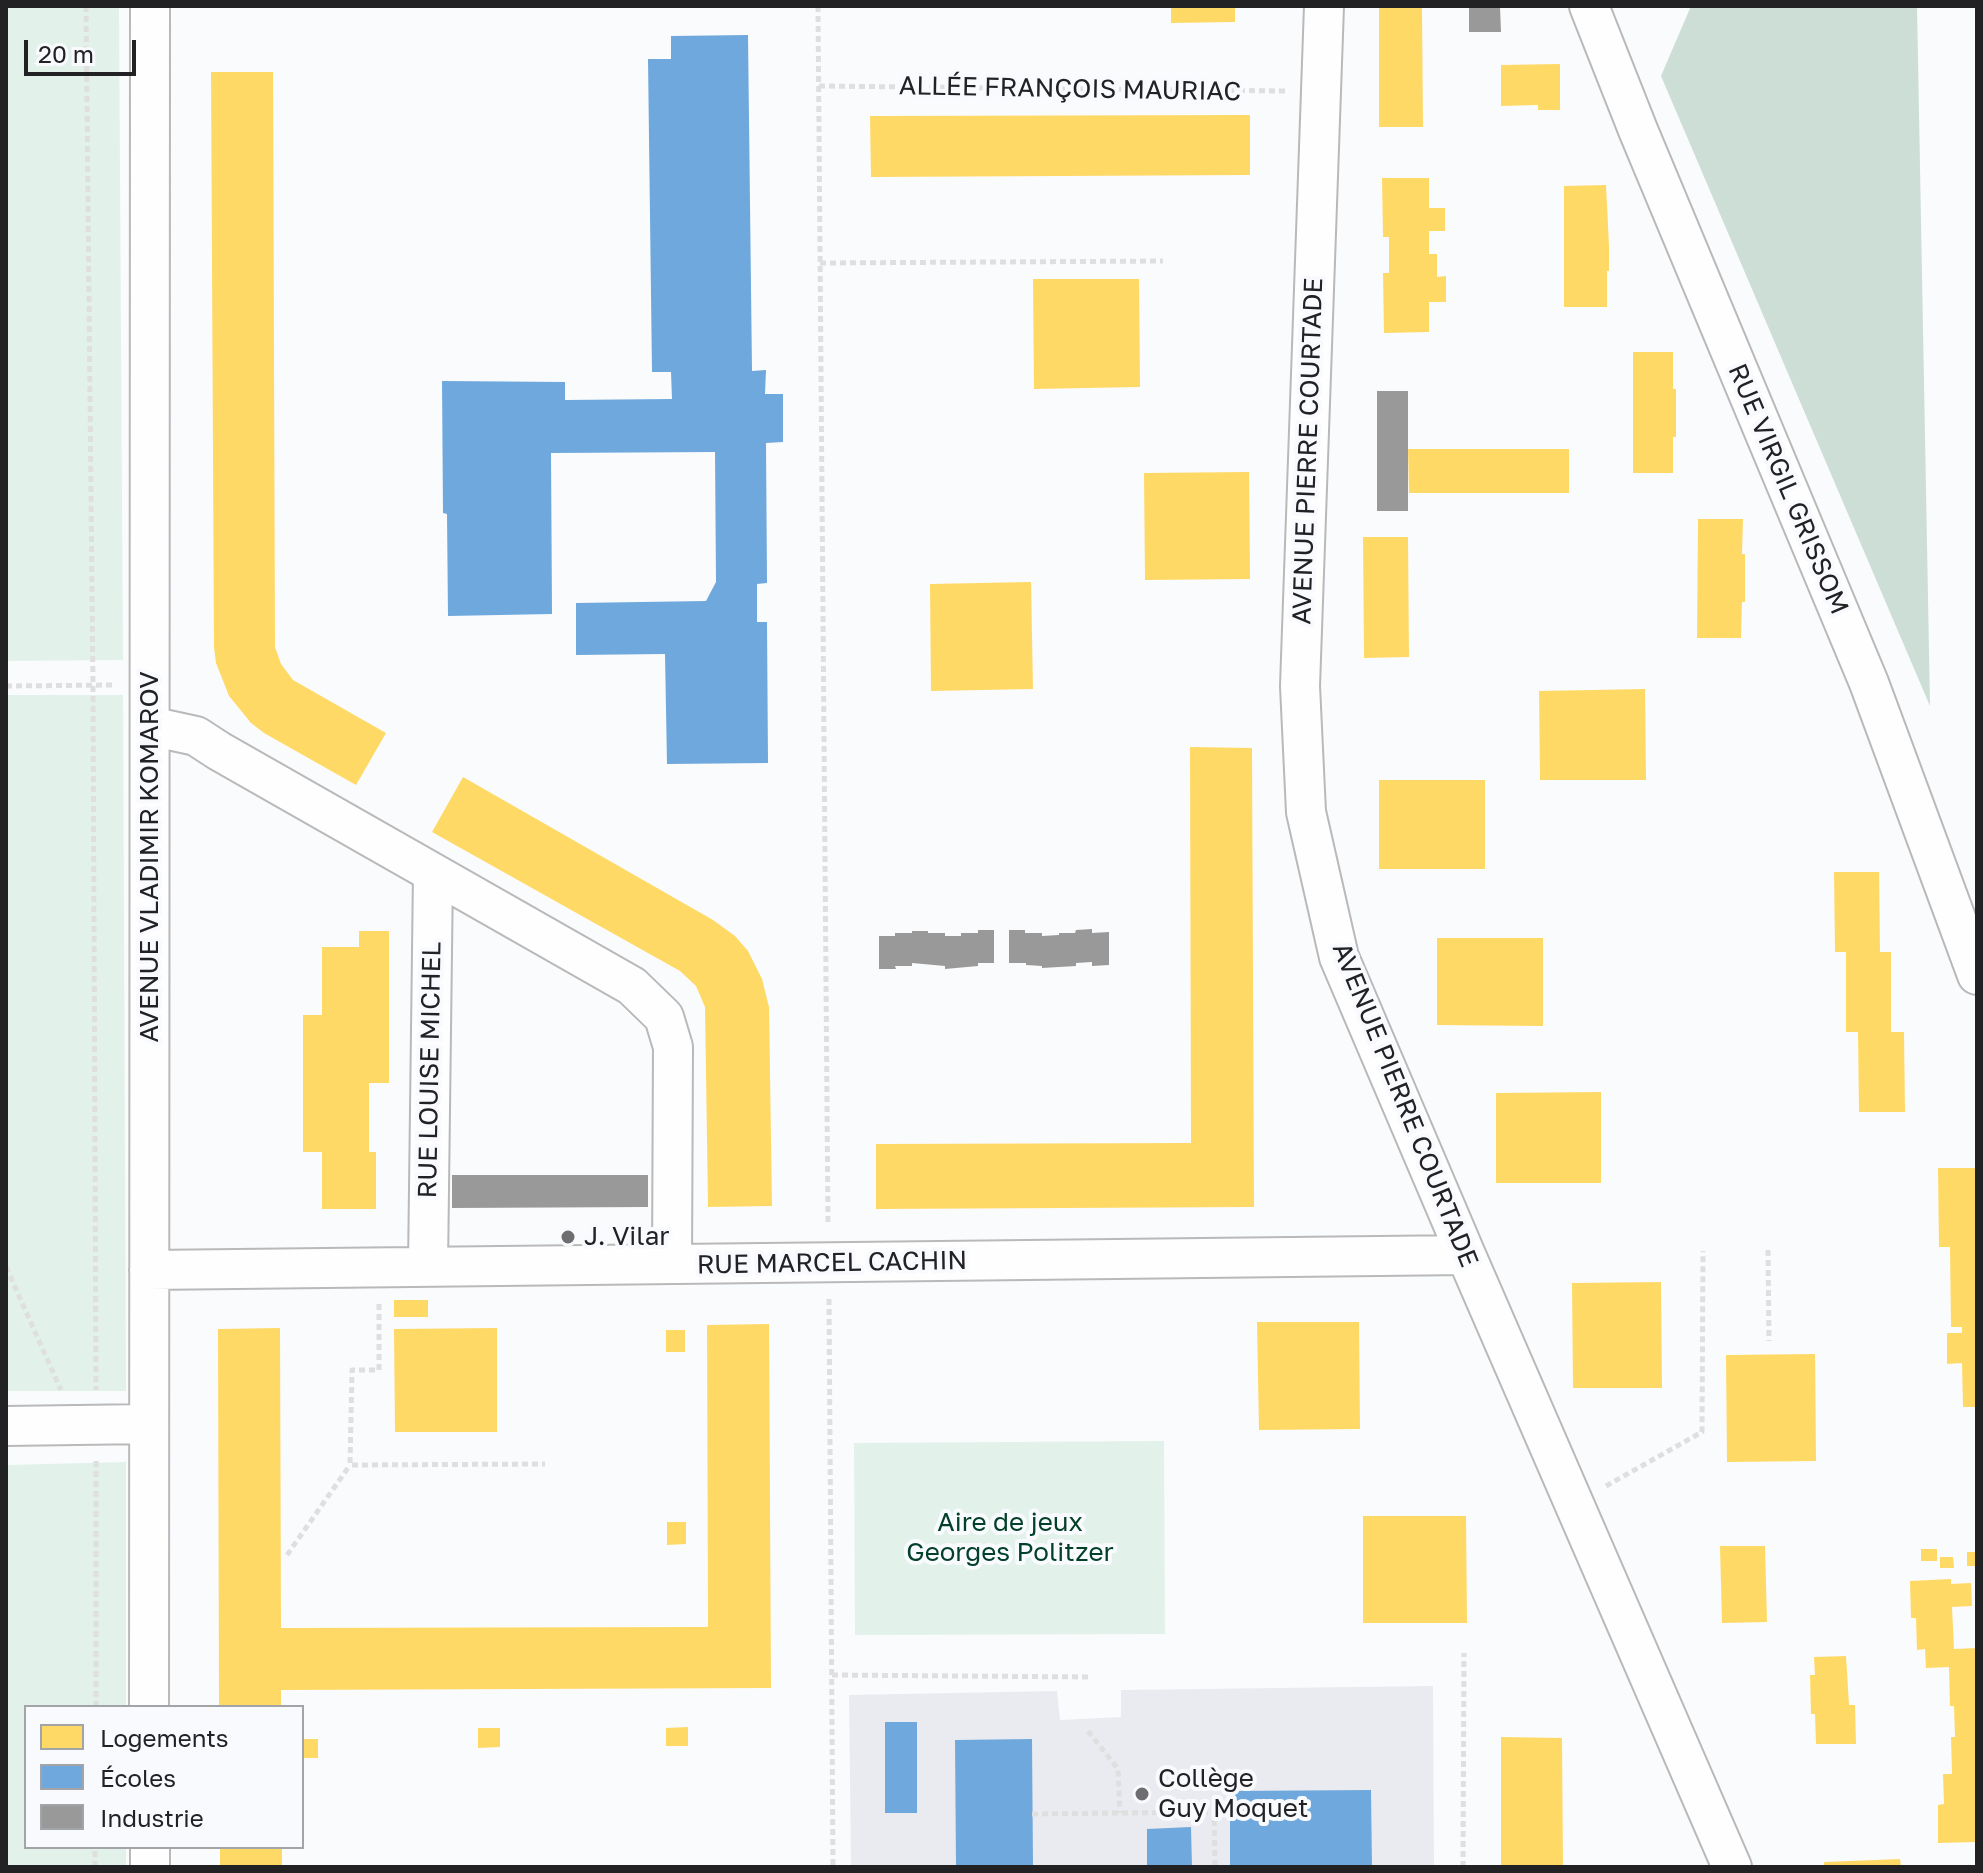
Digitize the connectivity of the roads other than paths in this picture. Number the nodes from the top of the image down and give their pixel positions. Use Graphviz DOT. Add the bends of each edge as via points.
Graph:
graph roads {
  1 [pos="150,6"];
  2 [pos="1324,6"];
  3 [pos="1589,6"];
  4 [pos="150,726"];
  5 [pos="433,873"];
  6 [pos="1977,975"];
  7 [pos="1466,1255"];
  8 [pos="672,1264"];
  9 [pos="428,1267"];
  10 [pos="149,1270"];
  11 [pos="148,1424"];
  12 [pos="6,1426"];
  13 [pos="149,1705"];
  14 [pos="1732,1867"];
  1 -- 4 [label="street, AVENUE VLADIMIR KOMAROV"];
  2 -- 7 [label="street, AVENUE PIERRE COURTADE" via="1300,686 1306,812 1339,957"];
  3 -- 6 [label="street, RUE VIRGIL GRISSOM" via="1869,683"];
  4 -- 5 [label="street" via="196,736"];
  4 -- 10 [label="street, AVENUE VLADIMIR KOMAROV"];
  5 -- 8 [label="street" via="632,986 664,1017 673,1047"];
  5 -- 9 [label="street, RUE LOUISE MICHEL"];
  7 -- 8 [label="street, RUE MARCEL CACHIN"];
  7 -- 14 [label="street, AVENUE PIERRE COURTADE"];
  8 -- 9 [label="street, RUE MARCEL CACHIN"];
  9 -- 10 [label="street, RUE MARCEL CACHIN"];
  10 -- 11 [label="street, AVENUE VLADIMIR KOMAROV"];
  11 -- 12 [label="street"];
  11 -- 13 [label="street, AVENUE VLADIMIR KOMAROV"];
}
